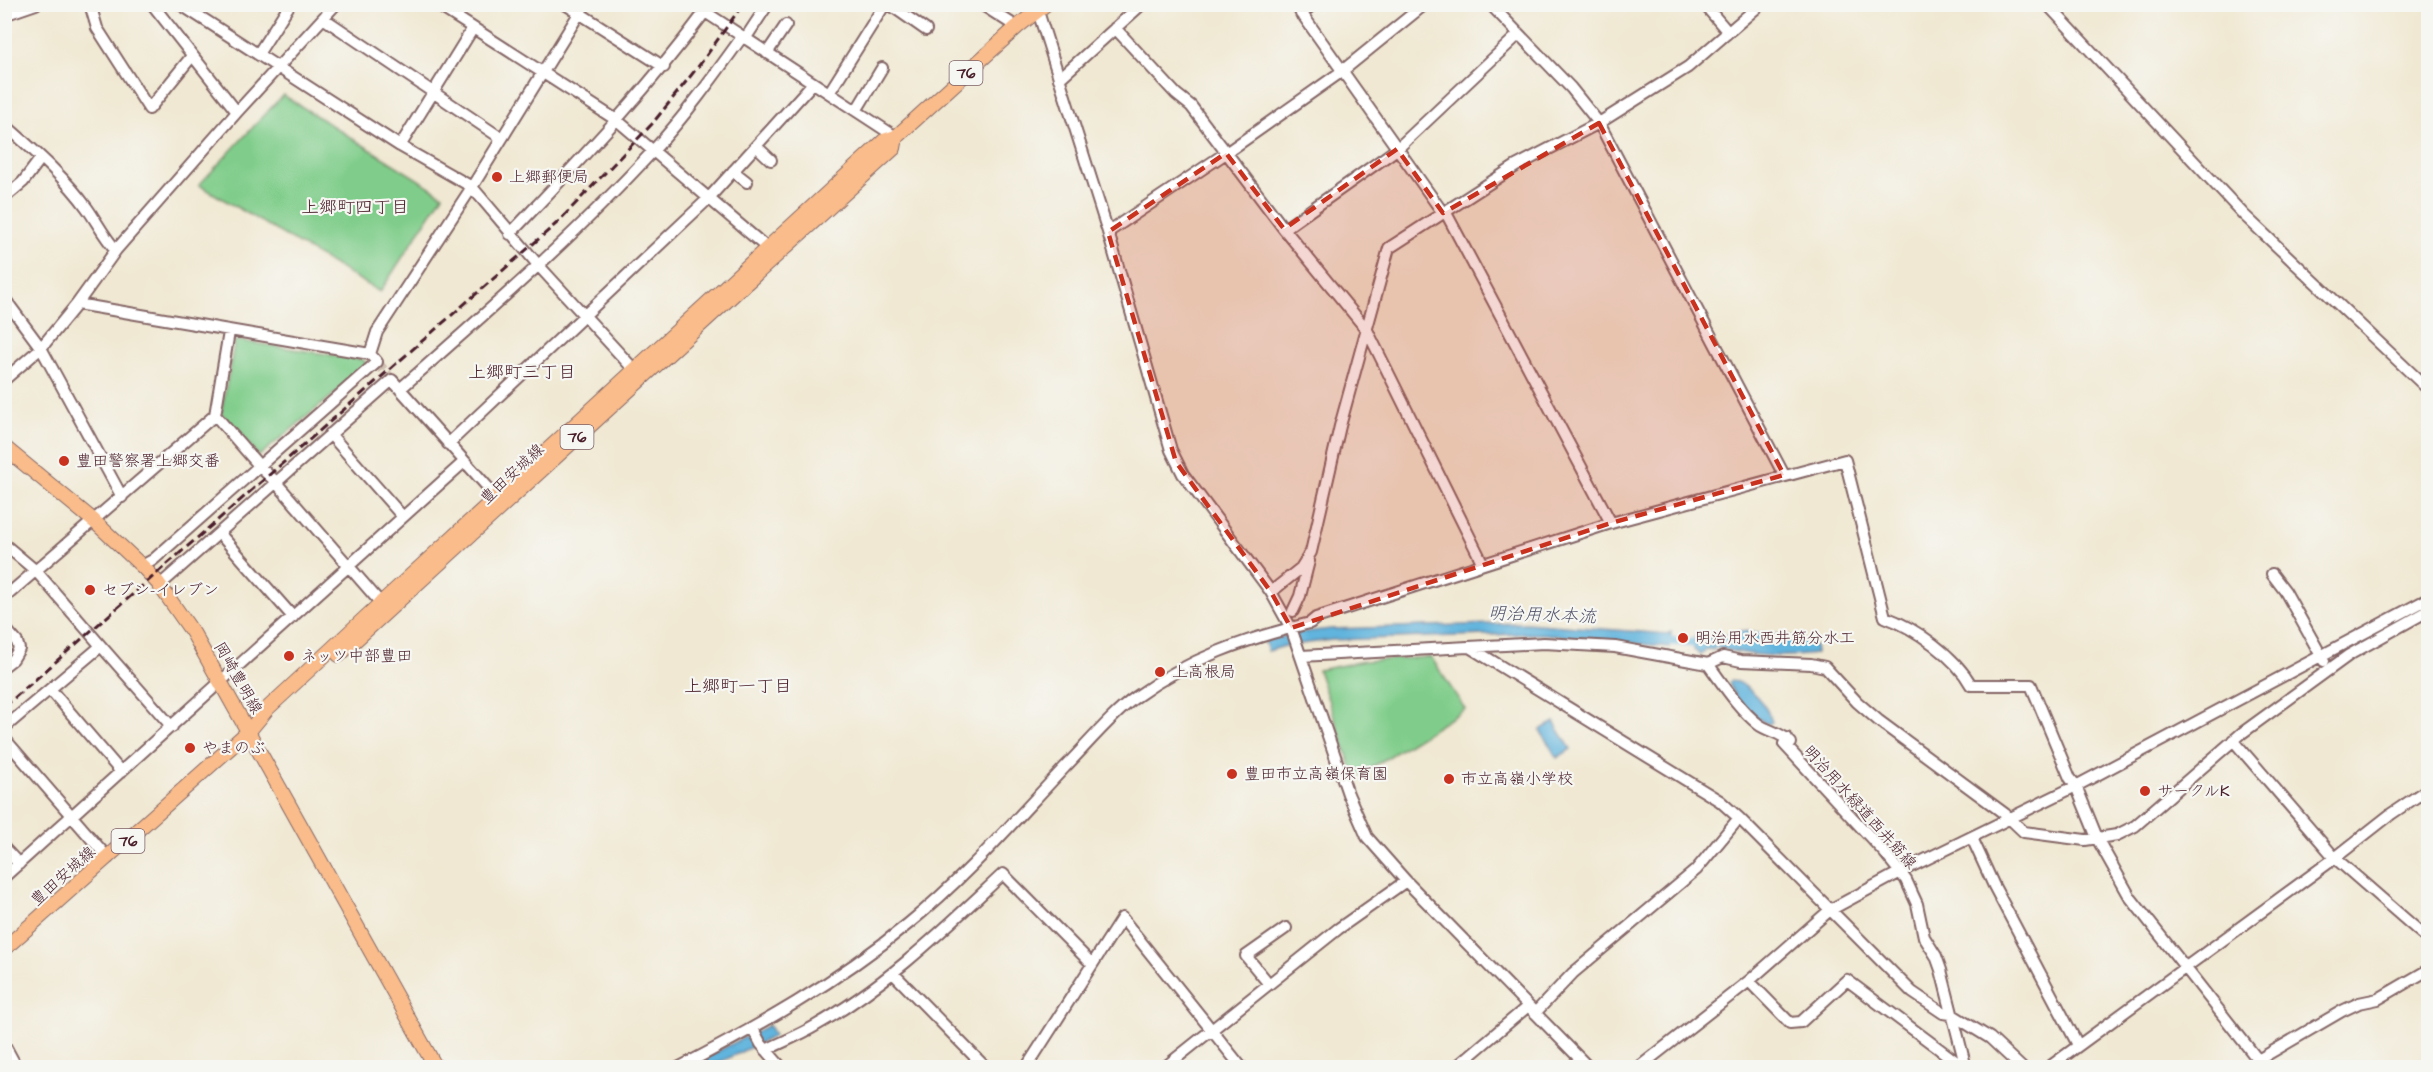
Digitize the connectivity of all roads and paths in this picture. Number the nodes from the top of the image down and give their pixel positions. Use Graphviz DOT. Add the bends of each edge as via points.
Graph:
graph roads {
  1 [pos="36,4"];
  2 [pos="90,4"];
  3 [pos="152,4"];
  4 [pos="180,4"];
  5 [pos="336,4"];
  6 [pos="565,4"];
  7 [pos="768,4"];
  8 [pos="887,4"];
  9 [pos="981,4"];
  10 [pos="1143,4"];
  11 [pos="1295,4"];
  12 [pos="1313,4"];
  13 [pos="1425,4"];
  14 [pos="1490,4"];
  15 [pos="1704,4"];
  16 [pos="1761,4"];
  17 [pos="2047,4"];
  18 [pos="289,5"];
  19 [pos="437,5"];
  20 [pos="694,5"];
  21 [pos="1040,7"];
  22 [pos="196,9"];
  23 [pos="582,9"];
  24 [pos="704,13"];
  25 [pos="1301,14"];
  26 [pos="4,15"];
  27 [pos="323,18"];
  28 [pos="786,25"];
  29 [pos="1017,27"];
  30 [pos="473,28"];
  31 [pos="1115,28"];
  32 [pos="926,30"];
  33 [pos="1728,32"];
  34 [pos="1518,35"];
  35 [pos="743,38"];
  36 [pos="767,53"];
  37 [pos="258,54"];
  38 [pos="192,56"];
  39 [pos="664,67"];
  40 [pos="279,68"];
  41 [pos="882,68"];
  42 [pos="542,71"];
  43 [pos="1341,72"];
  44 [pos="1059,79"];
  45 [pos="813,83"];
  46 [pos="434,93"];
  47 [pos="829,93"];
  48 [pos="856,111"];
  49 [pos="237,112"];
  50 [pos="618,121"];
  51 [pos="1599,123"];
  52 [pos="4,124"];
  53 [pos="896,137"];
  54 [pos="501,138"];
  55 [pos="400,146"];
  56 [pos="756,146"];
  57 [pos="1397,149"];
  58 [pos="653,151"];
  59 [pos="1226,153"];
  60 [pos="41,158"];
  61 [pos="771,160"];
  62 [pos="733,171"];
  63 [pos="747,182"];
  64 [pos="472,187"];
  65 [pos="4,198"];
  66 [pos="708,199"];
  67 [pos="1444,212"];
  68 [pos="1284,229"];
  69 [pos="1108,232"];
  70 [pos="510,234"];
  71 [pos="116,250"];
  72 [pos="771,252"];
  73 [pos="539,266"];
  74 [pos="4,298"];
  75 [pos="77,304"];
  76 [pos="584,316"];
  77 [pos="1367,330"];
  78 [pos="229,332"];
  79 [pos="41,348"];
  80 [pos="370,354"];
  81 [pos="638,374"];
  82 [pos="4,380"];
  83 [pos="400,389"];
  84 [pos="2428,389"];
  85 [pos="215,415"];
  86 [pos="330,434"];
  87 [pos="448,444"];
  88 [pos="4,447"];
  89 [pos="464,462"];
  90 [pos="259,466"];
  91 [pos="1784,475"];
  92 [pos="275,483"];
  93 [pos="122,497"];
  94 [pos="500,501"];
  95 [pos="403,517"];
  96 [pos="94,521"];
  97 [pos="1611,524"];
  98 [pos="219,532"];
  99 [pos="4,544"];
  100 [pos="1311,552"];
  101 [pos="1483,564"];
  102 [pos="142,566"];
  103 [pos="350,567"];
  104 [pos="36,571"];
  105 [pos="2272,574"];
  106 [pos="160,585"];
  107 [pos="1271,592"];
  108 [pos="4,598"];
  109 [pos="2428,599"];
  110 [pos="384,607"];
  111 [pos="1293,611"];
  112 [pos="2428,611"];
  113 [pos="293,617"];
  114 [pos="4,627"];
  115 [pos="1292,630"];
  116 [pos="101,646"];
  117 [pos="1470,648"];
  118 [pos="1299,651"];
  119 [pos="2320,656"];
  120 [pos="1708,664"];
  121 [pos="4,666"];
  122 [pos="2330,668"];
  123 [pos="222,681"];
  124 [pos="50,689"];
  125 [pos="172,727"];
  126 [pos="4,728"];
  127 [pos="249,731"];
  128 [pos="4,738"];
  129 [pos="2234,740"];
  130 [pos="121,772"];
  131 [pos="2076,786"];
  132 [pos="2428,789"];
  133 [pos="72,816"];
  134 [pos="1739,818"];
  135 [pos="2009,820"];
  136 [pos="1972,838"];
  137 [pos="2098,840"];
  138 [pos="4,848"];
  139 [pos="108,858"];
  140 [pos="2336,858"];
  141 [pos="19,864"];
  142 [pos="1903,871"];
  143 [pos="4,877"];
  144 [pos="1406,881"];
  145 [pos="1830,910"];
  146 [pos="1286,928"];
  147 [pos="2428,939"];
  148 [pos="4,949"];
  149 [pos="1091,963"];
  150 [pos="2184,967"];
  151 [pos="2428,969"];
  152 [pos="893,973"];
  153 [pos="1749,981"];
  154 [pos="1269,984"];
  155 [pos="1531,1010"];
  156 [pos="1947,1013"];
  157 [pos="1212,1029"];
  158 [pos="753,1031"];
  159 [pos="4,1044"];
  160 [pos="2078,1045"];
  161 [pos="764,1047"];
  162 [pos="1961,1066"];
  163 [pos="17,1068"];
  164 [pos="436,1068"];
  165 [pos="678,1068"];
  166 [pos="782,1068"];
  167 [pos="986,1068"];
  168 [pos="1026,1068"];
  169 [pos="1164,1068"];
  170 [pos="1242,1068"];
  171 [pos="1455,1068"];
  172 [pos="1589,1068"];
  173 [pos="1638,1068"];
  174 [pos="2022,1068"];
  175 [pos="2048,1068"];
  1 -- 26 [label="street"];
  2 -- 38 [label="street" via="97,28 149,109"];
  3 -- 38 [label="street"];
  4 -- 22 [label="street"];
  5 -- 27 [label="street"];
  6 -- 23 [label="street"];
  7 -- 35 [label="street"];
  8 -- 32 [label="street"];
  8 -- 47 [label="street"];
  9 -- 29 [label="street"];
  10 -- 31 [label="street"];
  11 -- 25 [label="street"];
  12 -- 25 [label="street"];
  13 -- 43 [label="street"];
  14 -- 34 [label="street"];
  15 -- 33 [label="street"];
  16 -- 33 [label="street"];
  17 -- 84 [label="street" via="2244,215"];
  18 -- 37 [label="street"];
  19 -- 30 [label="street"];
  20 -- 24 [label="street"];
  21 -- 29 [label="main road, 豊田安城線 / 76"];
  21 -- 44 [label="street"];
  22 -- 37 [label="street"];
  23 -- 39 [label="street"];
  23 -- 42 [label="street"];
  24 -- 35 [label="street"];
  24 -- 39 [label="street"];
  25 -- 43 [label="street"];
  27 -- 40 [label="street"];
  27 -- 46 [label="street"];
  28 -- 36 [label="street"];
  29 -- 53 [label="main road, 豊田安城線 / 76"];
  30 -- 42 [label="street"];
  30 -- 46 [label="street"];
  31 -- 44 [label="street"];
  31 -- 59 [label="street" via="1191,106"];
  33 -- 51 [label="street" via="1688,68"];
  34 -- 51 [label="street" via="1571,88"];
  34 -- 57 [label="street"];
  35 -- 36 [label="street"];
  35 -- 58 [label="street"];
  36 -- 45 [label="street"];
  37 -- 40 [label="street"];
  38 -- 49 [label="street"];
  39 -- 50 [label="street"];
  40 -- 49 [label="street"];
  40 -- 55 [label="street"];
  41 -- 48 [label="street"];
  42 -- 50 [label="street"];
  42 -- 54 [label="street"];
  43 -- 57 [label="street"];
  43 -- 59 [label="street"];
  44 -- 69 [label="street"];
  45 -- 47 [label="street"];
  45 -- 56 [label="street"];
  46 -- 54 [label="street"];
  46 -- 55 [label="street"];
  47 -- 48 [label="street"];
  48 -- 53 [label="street"];
  49 -- 71 [label="street"];
  50 -- 58 [label="street"];
  50 -- 70 [label="street"];
  51 -- 67 [label="street" via="1516,166"];
  51 -- 91 [label="street"];
  52 -- 60 [label="street"];
  53 -- 72 [label="main road, 豊田安城線 / 76" via="894,148"];
  54 -- 64 [label="street"];
  55 -- 64 [label="street"];
  56 -- 61 [label="street"];
  56 -- 62 [label="street"];
  57 -- 67 [label="street"];
  57 -- 68 [label="street"];
  58 -- 66 [label="street"];
  58 -- 73 [label="street"];
  59 -- 68 [label="street"];
  59 -- 69 [label="street"];
  60 -- 65 [label="street" via="23,182"];
  60 -- 71 [label="street" via="87,208"];
  62 -- 63 [label="street"];
  62 -- 66 [label="street"];
  64 -- 70 [label="street"];
  64 -- 80 [label="street" via="377,332"];
  66 -- 72 [label="street"];
  66 -- 76 [label="street"];
  67 -- 77 [label="street" via="1389,248"];
  67 -- 97 [label="street"];
  68 -- 77 [label="street"];
  69 -- 107 [label="street" via="1176,462"];
  70 -- 73 [label="street"];
  71 -- 75 [label="street"];
  72 -- 81 [label="main road, 豊田安城線 / 76"];
  73 -- 76 [label="street"];
  73 -- 83 [label="street"];
  74 -- 79 [label="street"];
  75 -- 78 [label="street"];
  75 -- 79 [label="street"];
  76 -- 81 [label="street"];
  76 -- 87 [label="street"];
  77 -- 100 [label="street"];
  77 -- 101 [label="street"];
  78 -- 80 [label="street"];
  78 -- 85 [label="street"];
  79 -- 82 [label="street"];
  79 -- 93 [label="street"];
  80 -- 90 [label="street" via="377,363"];
  81 -- 94 [label="main road, 豊田安城線 / 76"];
  83 -- 86 [label="street" via="392,380"];
  83 -- 87 [label="street"];
  85 -- 90 [label="street"];
  85 -- 93 [label="street"];
  86 -- 92 [label="street"];
  86 -- 95 [label="street"];
  87 -- 89 [label="street"];
  88 -- 96 [label="main road, 岡崎豊明線"];
  89 -- 94 [label="street"];
  89 -- 95 [label="street"];
  90 -- 92 [label="street"];
  90 -- 102 [label="street"];
  91 -- 97 [label="street"];
  91 -- 131 [label="street" via="1845,460 1885,617 1928,640 1965,674 1971,685 2031,685"];
  92 -- 98 [label="street"];
  92 -- 103 [label="street"];
  93 -- 96 [label="street"];
  94 -- 110 [label="main road, 豊田安城線 / 76"];
  95 -- 103 [label="street"];
  96 -- 102 [label="main road, 岡崎豊明線"];
  96 -- 104 [label="street"];
  97 -- 101 [label="street"];
  98 -- 106 [label="street"];
  98 -- 113 [label="street"];
  99 -- 104 [label="street"];
  100 -- 107 [label="street" via="1301,568"];
  100 -- 111 [label="street"];
  101 -- 115 [label="street"];
  102 -- 106 [label="main road, 岡崎豊明線"];
  103 -- 110 [label="street"];
  103 -- 113 [label="street"];
  104 -- 108 [label="street"];
  104 -- 116 [label="street"];
  105 -- 119 [label="street"];
  106 -- 123 [label="main road, 岡崎豊明線"];
  107 -- 115 [label="street"];
  109 -- 119 [label="street"];
  110 -- 127 [label="main road, 豊田安城線 / 76" via="272,716"];
  112 -- 122 [label="street"];
  113 -- 123 [label="street"];
  114 -- 121 [label="street" via="19,649"];
  115 -- 118 [label="street"];
  115 -- 158 [label="street" via="1245,640 1196,660 1134,698 978,859 909,923"];
  116 -- 124 [label="street"];
  116 -- 125 [label="street"];
  117 -- 118 [label="street"];
  117 -- 120 [label="street" via="1544,643 1615,647"];
  117 -- 134 [label="street" via="1720,801"];
  118 -- 144 [label="street" via="1348,794 1368,837"];
  119 -- 122 [label="street"];
  119 -- 131 [label="street"];
  120 -- 135 [label="street" via="1723,657 1825,667 1879,721"];
  120 -- 142 [label="street, 明治用水緑道西井筋線" via="1759,725 1786,738 1784,744"];
  122 -- 129 [label="street"];
  123 -- 125 [label="street"];
  123 -- 127 [label="main road, 岡崎豊明線"];
  124 -- 126 [label="street"];
  124 -- 130 [label="street"];
  125 -- 130 [label="street"];
  127 -- 139 [label="main road, 豊田安城線 / 76"];
  127 -- 164 [label="main road, 岡崎豊明線"];
  128 -- 133 [label="street"];
  129 -- 137 [label="street" via="2135,826"];
  129 -- 140 [label="street"];
  130 -- 133 [label="street"];
  131 -- 135 [label="street"];
  131 -- 137 [label="street"];
  132 -- 140 [label="street"];
  133 -- 139 [label="street"];
  133 -- 141 [label="street"];
  134 -- 145 [label="street"];
  134 -- 155 [label="street" via="1696,870"];
  135 -- 136 [label="street"];
  135 -- 137 [label="street" via="2032,834"];
  136 -- 142 [label="street"];
  136 -- 160 [label="street"];
  137 -- 150 [label="street" via="2130,897"];
  138 -- 141 [label="street"];
  139 -- 148 [label="main road, 豊田安城線 / 76"];
  140 -- 147 [label="street"];
  140 -- 150 [label="street"];
  141 -- 143 [label="street"];
  142 -- 145 [label="street"];
  142 -- 156 [label="street, 明治用水緑道西井筋線" via="1917,904 1924,937 1941,970"];
  144 -- 154 [label="street"];
  144 -- 155 [label="street"];
  145 -- 153 [label="street"];
  145 -- 156 [label="street" via="1912,992"];
  146 -- 154 [label="street" via="1246,956"];
  149 -- 152 [label="street" via="1003,874"];
  149 -- 157 [label="street" via="1122,918"];
  149 -- 168 [label="street"];
  150 -- 151 [label="street" via="2258,1060 2342,1011 2397,989"];
  150 -- 160 [label="street"];
  152 -- 161 [label="street" via="815,1027"];
  152 -- 167 [label="street"];
  153 -- 162 [label="street" via="1790,1023 1801,1022 1847,980"];
  153 -- 173 [label="street"];
  154 -- 157 [label="street"];
  155 -- 171 [label="street"];
  155 -- 172 [label="street"];
  156 -- 162 [label="street, 明治用水緑道西井筋線"];
  156 -- 174 [label="street" via="1990,1038"];
  157 -- 169 [label="street"];
  157 -- 170 [label="street"];
  158 -- 161 [label="street"];
  158 -- 165 [label="street"];
  159 -- 163 [label="street"];
  160 -- 175 [label="street"];
  161 -- 166 [label="street"];
}
